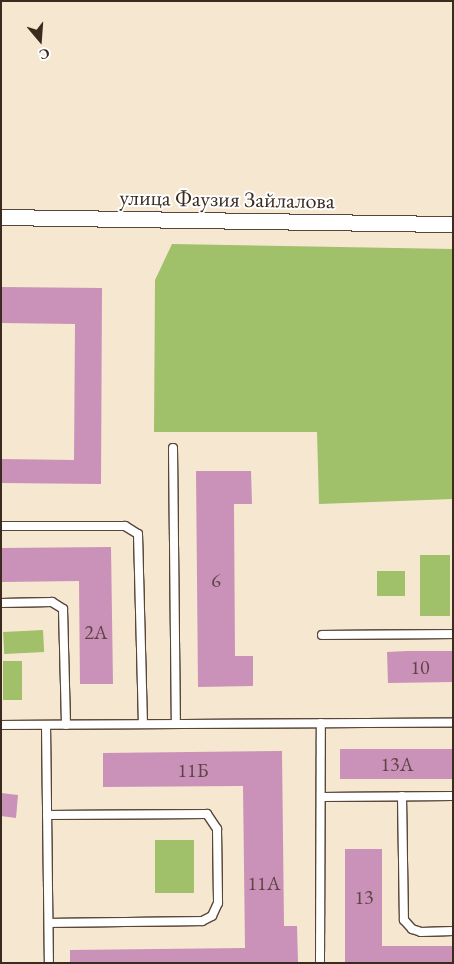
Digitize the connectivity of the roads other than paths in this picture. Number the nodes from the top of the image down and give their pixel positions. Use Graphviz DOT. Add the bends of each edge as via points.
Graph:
graph roads {
  1 [pos="1,217"];
  2 [pos="453,224"];
  3 [pos="173,448"];
  4 [pos="1,526"];
  5 [pos="1,603"];
  6 [pos="453,634"];
  7 [pos="322,635"];
  8 [pos="321,723"];
  9 [pos="453,723"];
  10 [pos="143,724"];
  11 [pos="176,724"];
  12 [pos="1,725"];
  13 [pos="46,725"];
  14 [pos="66,725"];
  15 [pos="402,796"];
  16 [pos="453,796"];
  17 [pos="321,797"];
  18 [pos="48,816"];
  19 [pos="49,923"];
  20 [pos="453,931"];
  21 [pos="49,963"];
  22 [pos="320,963"];
  1 -- 2 [label="street, улица Фаузия Зайлалова"];
  3 -- 11 [label="lane"];
  4 -- 10 [label="lane" via="125,526 138,534"];
  5 -- 14 [label="lane" via="52,602 63,609"];
  6 -- 7 [label="lane"];
  8 -- 9 [label="lane"];
  8 -- 11 [label="lane"];
  8 -- 17 [label="lane"];
  10 -- 11 [label="lane"];
  10 -- 14 [label="lane"];
  12 -- 13 [label="lane"];
  13 -- 14 [label="lane"];
  13 -- 18 [label="lane"];
  15 -- 16 [label="lane"];
  15 -- 17 [label="lane"];
  15 -- 20 [label="lane" via="404,920 412,929 421,932"];
  17 -- 22 [label="lane"];
  18 -- 19 [label="lane"];
  18 -- 19 [label="lane" via="207,814 217,829 218,903 212,916 202,921"];
  19 -- 21 [label="lane"];
}
